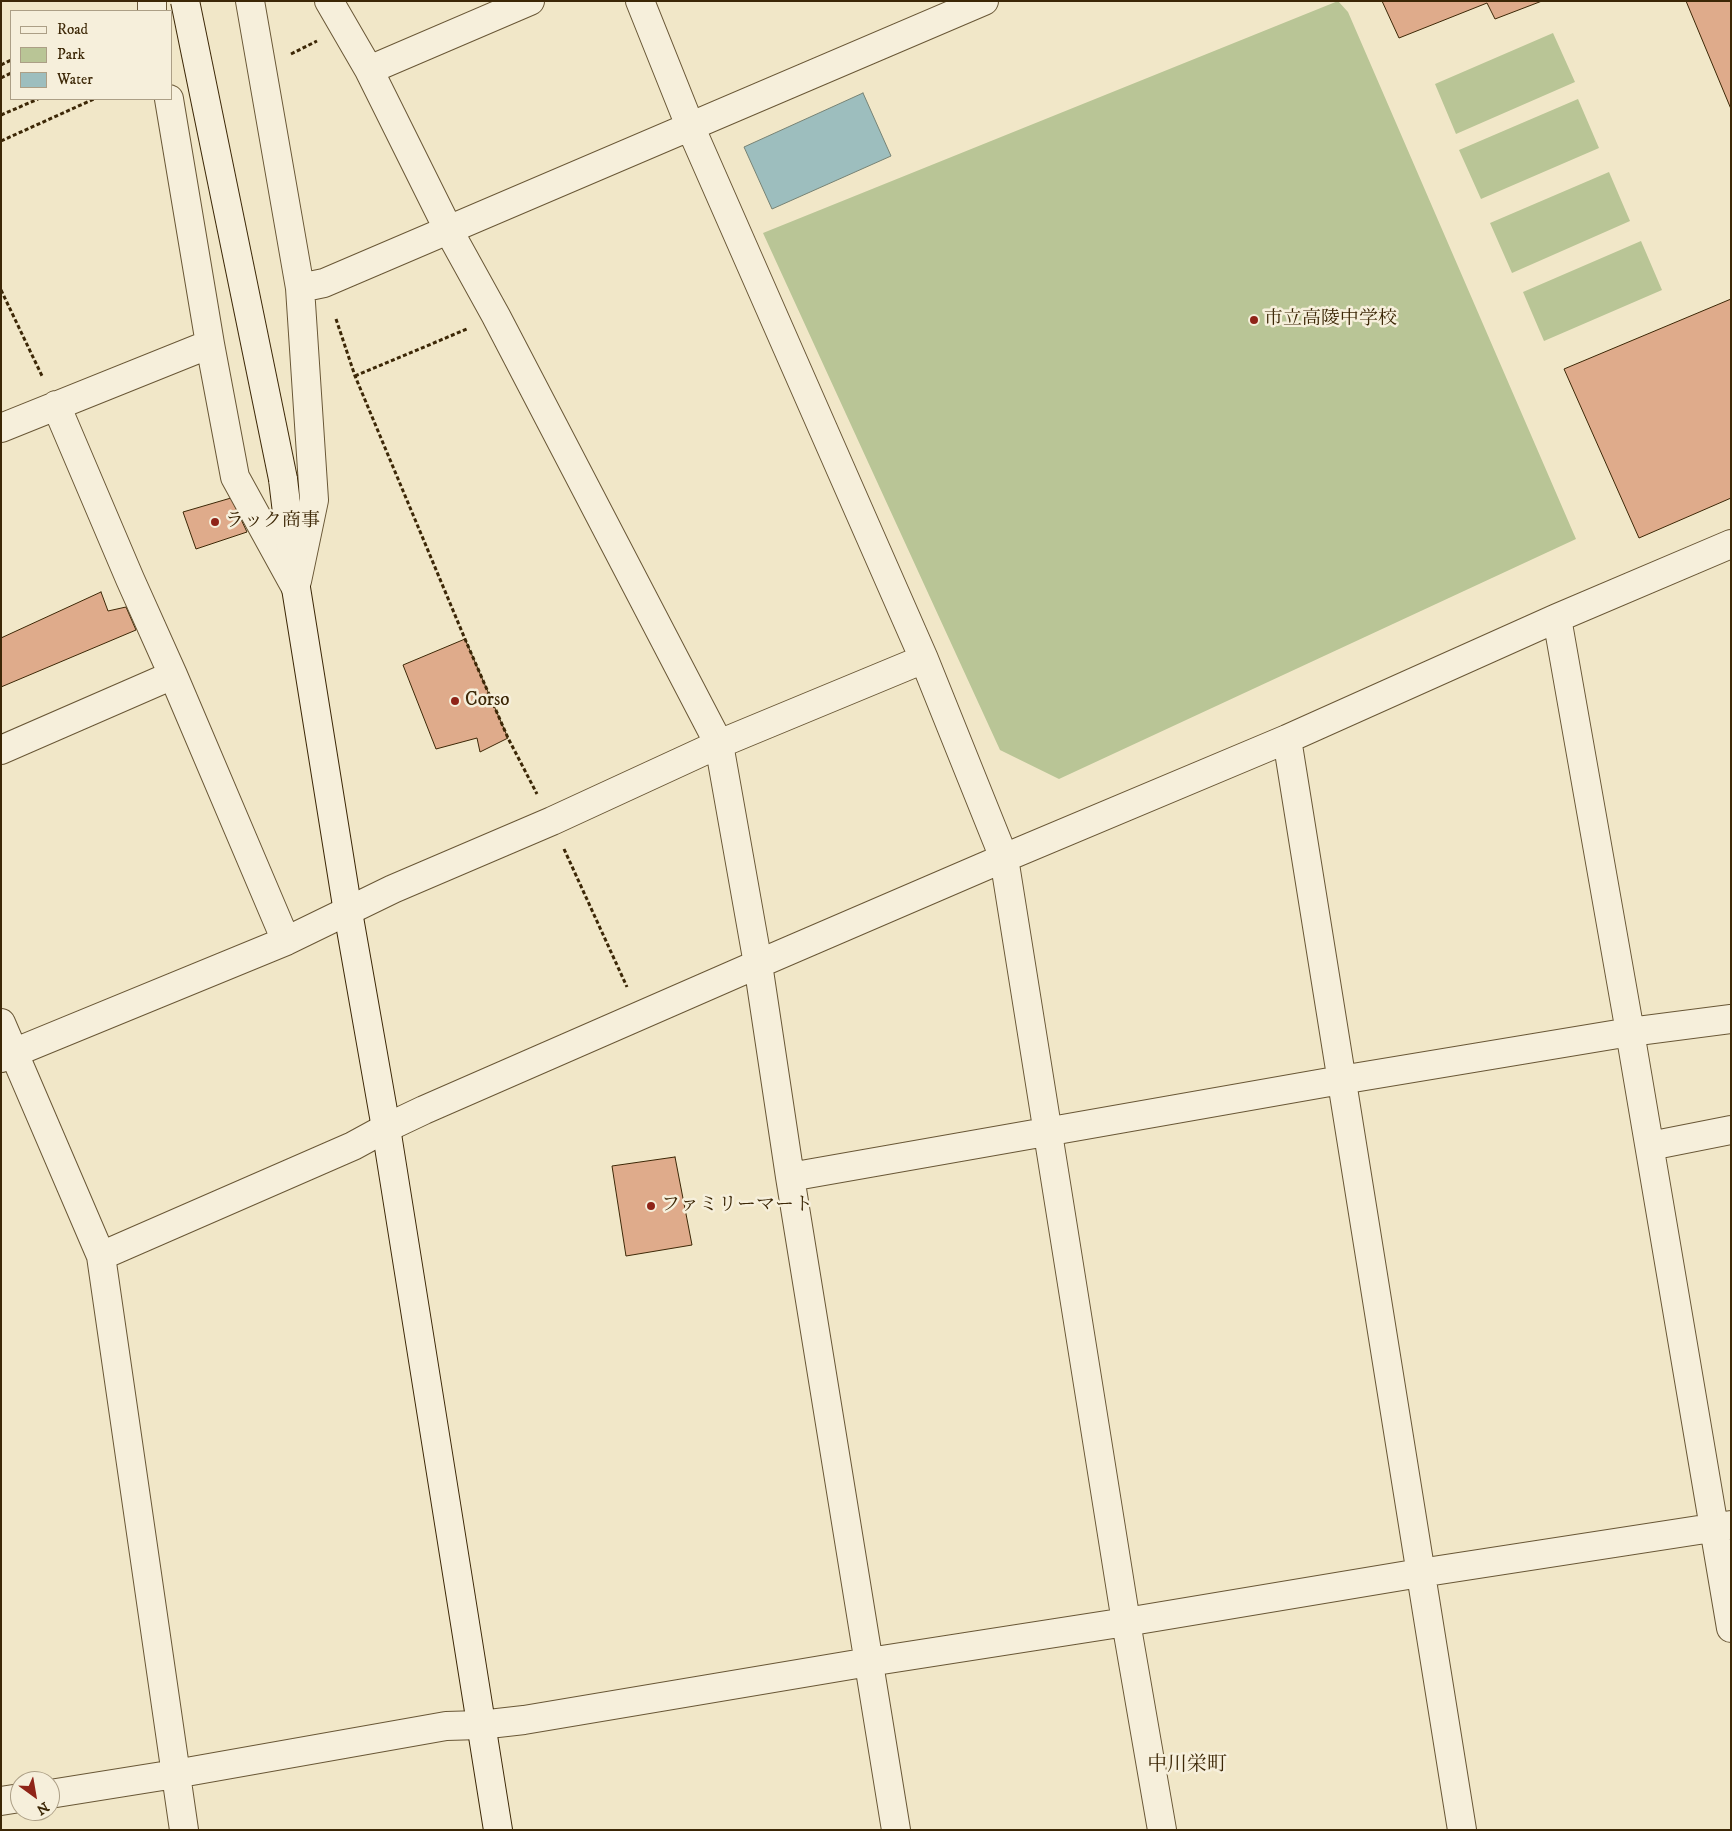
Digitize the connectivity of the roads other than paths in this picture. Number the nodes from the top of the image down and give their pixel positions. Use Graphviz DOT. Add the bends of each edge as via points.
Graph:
graph roads {
  1 [pos="185,1"];
  2 [pos="329,1"];
  3 [pos="530,1"];
  4 [pos="640,1"];
  5 [pos="984,1"];
  6 [pos="254,4"];
  7 [pos="369,70"];
  8 [pos="169,100"];
  9 [pos="690,126"];
  10 [pos="449,231"];
  11 [pos="312,286"];
  12 [pos="210,344"];
  13 [pos="56,405"];
  14 [pos="1,428"];
  15 [pos="1731,544"];
  16 [pos="296,588"];
  17 [pos="1557,618"];
  18 [pos="924,659"];
  19 [pos="173,675"];
  20 [pos="1287,739"];
  21 [pos="719,744"];
  22 [pos="1,750"];
  23 [pos="1004,858"];
  24 [pos="348,912"];
  25 [pos="286,941"];
  26 [pos="758,964"];
  27 [pos="1731,1019"];
  28 [pos="1,1023"];
  29 [pos="1630,1032"];
  30 [pos="8,1056"];
  31 [pos="1341,1080"];
  32 [pos="386,1128"];
  33 [pos="1731,1130"];
  34 [pos="1047,1132"];
  35 [pos="1650,1146"];
  36 [pos="790,1176"];
  37 [pos="101,1256"];
  38 [pos="1722,1526"];
  39 [pos="1420,1573"];
  40 [pos="1126,1622"];
  41 [pos="1731,1628"];
  42 [pos="869,1662"];
  43 [pos="480,1726"];
  44 [pos="175,1774"];
  45 [pos="60,1792"];
  46 [pos="184,1830"];
  47 [pos="498,1830"];
  48 [pos="896,1830"];
  49 [pos="1162,1830"];
  50 [pos="1462,1830"];
  1 -- 16 [label="street, bridge" via="283,479"];
  2 -- 7 [label="street"];
  3 -- 7 [label="street"];
  4 -- 9 [label="street"];
  5 -- 9 [label="street"];
  6 -- 11 [label="street" via="261,66 283,181"];
  7 -- 10 [label="street"];
  8 -- 12 [label="street"];
  9 -- 10 [label="street"];
  9 -- 18 [label="street"];
  10 -- 11 [label="street"];
  10 -- 21 [label="street"];
  11 -- 16 [label="street" via="314,500"];
  12 -- 13 [label="street"];
  12 -- 16 [label="street" via="235,477"];
  13 -- 14 [label="street"];
  13 -- 19 [label="street"];
  15 -- 17 [label="street"];
  16 -- 24 [label="street"];
  17 -- 20 [label="street"];
  17 -- 29 [label="street"];
  18 -- 21 [label="street"];
  18 -- 23 [label="street"];
  19 -- 22 [label="street"];
  19 -- 25 [label="street"];
  20 -- 23 [label="street"];
  20 -- 31 [label="street"];
  21 -- 24 [label="street"];
  21 -- 26 [label="street"];
  23 -- 26 [label="street"];
  23 -- 34 [label="street"];
  24 -- 25 [label="street"];
  24 -- 32 [label="street"];
  25 -- 30 [label="street"];
  26 -- 32 [label="street"];
  26 -- 36 [label="street"];
  27 -- 29 [label="street"];
  28 -- 30 [label="street"];
  29 -- 31 [label="street"];
  29 -- 35 [label="street"];
  30 -- 37 [label="street"];
  31 -- 34 [label="street"];
  31 -- 39 [label="street"];
  32 -- 37 [label="street" via="353,1146"];
  32 -- 43 [label="street"];
  33 -- 35 [label="street"];
  34 -- 36 [label="street"];
  34 -- 40 [label="street"];
  35 -- 38 [label="street"];
  36 -- 42 [label="street"];
  37 -- 44 [label="street"];
  38 -- 39 [label="street"];
  38 -- 41 [label="street"];
  39 -- 40 [label="street"];
  39 -- 50 [label="street"];
  40 -- 42 [label="street"];
  40 -- 49 [label="street"];
  42 -- 43 [label="street"];
  42 -- 48 [label="street"];
  43 -- 44 [label="street" via="446,1726"];
  43 -- 47 [label="street"];
  44 -- 45 [label="street"];
  44 -- 46 [label="street"];
}
